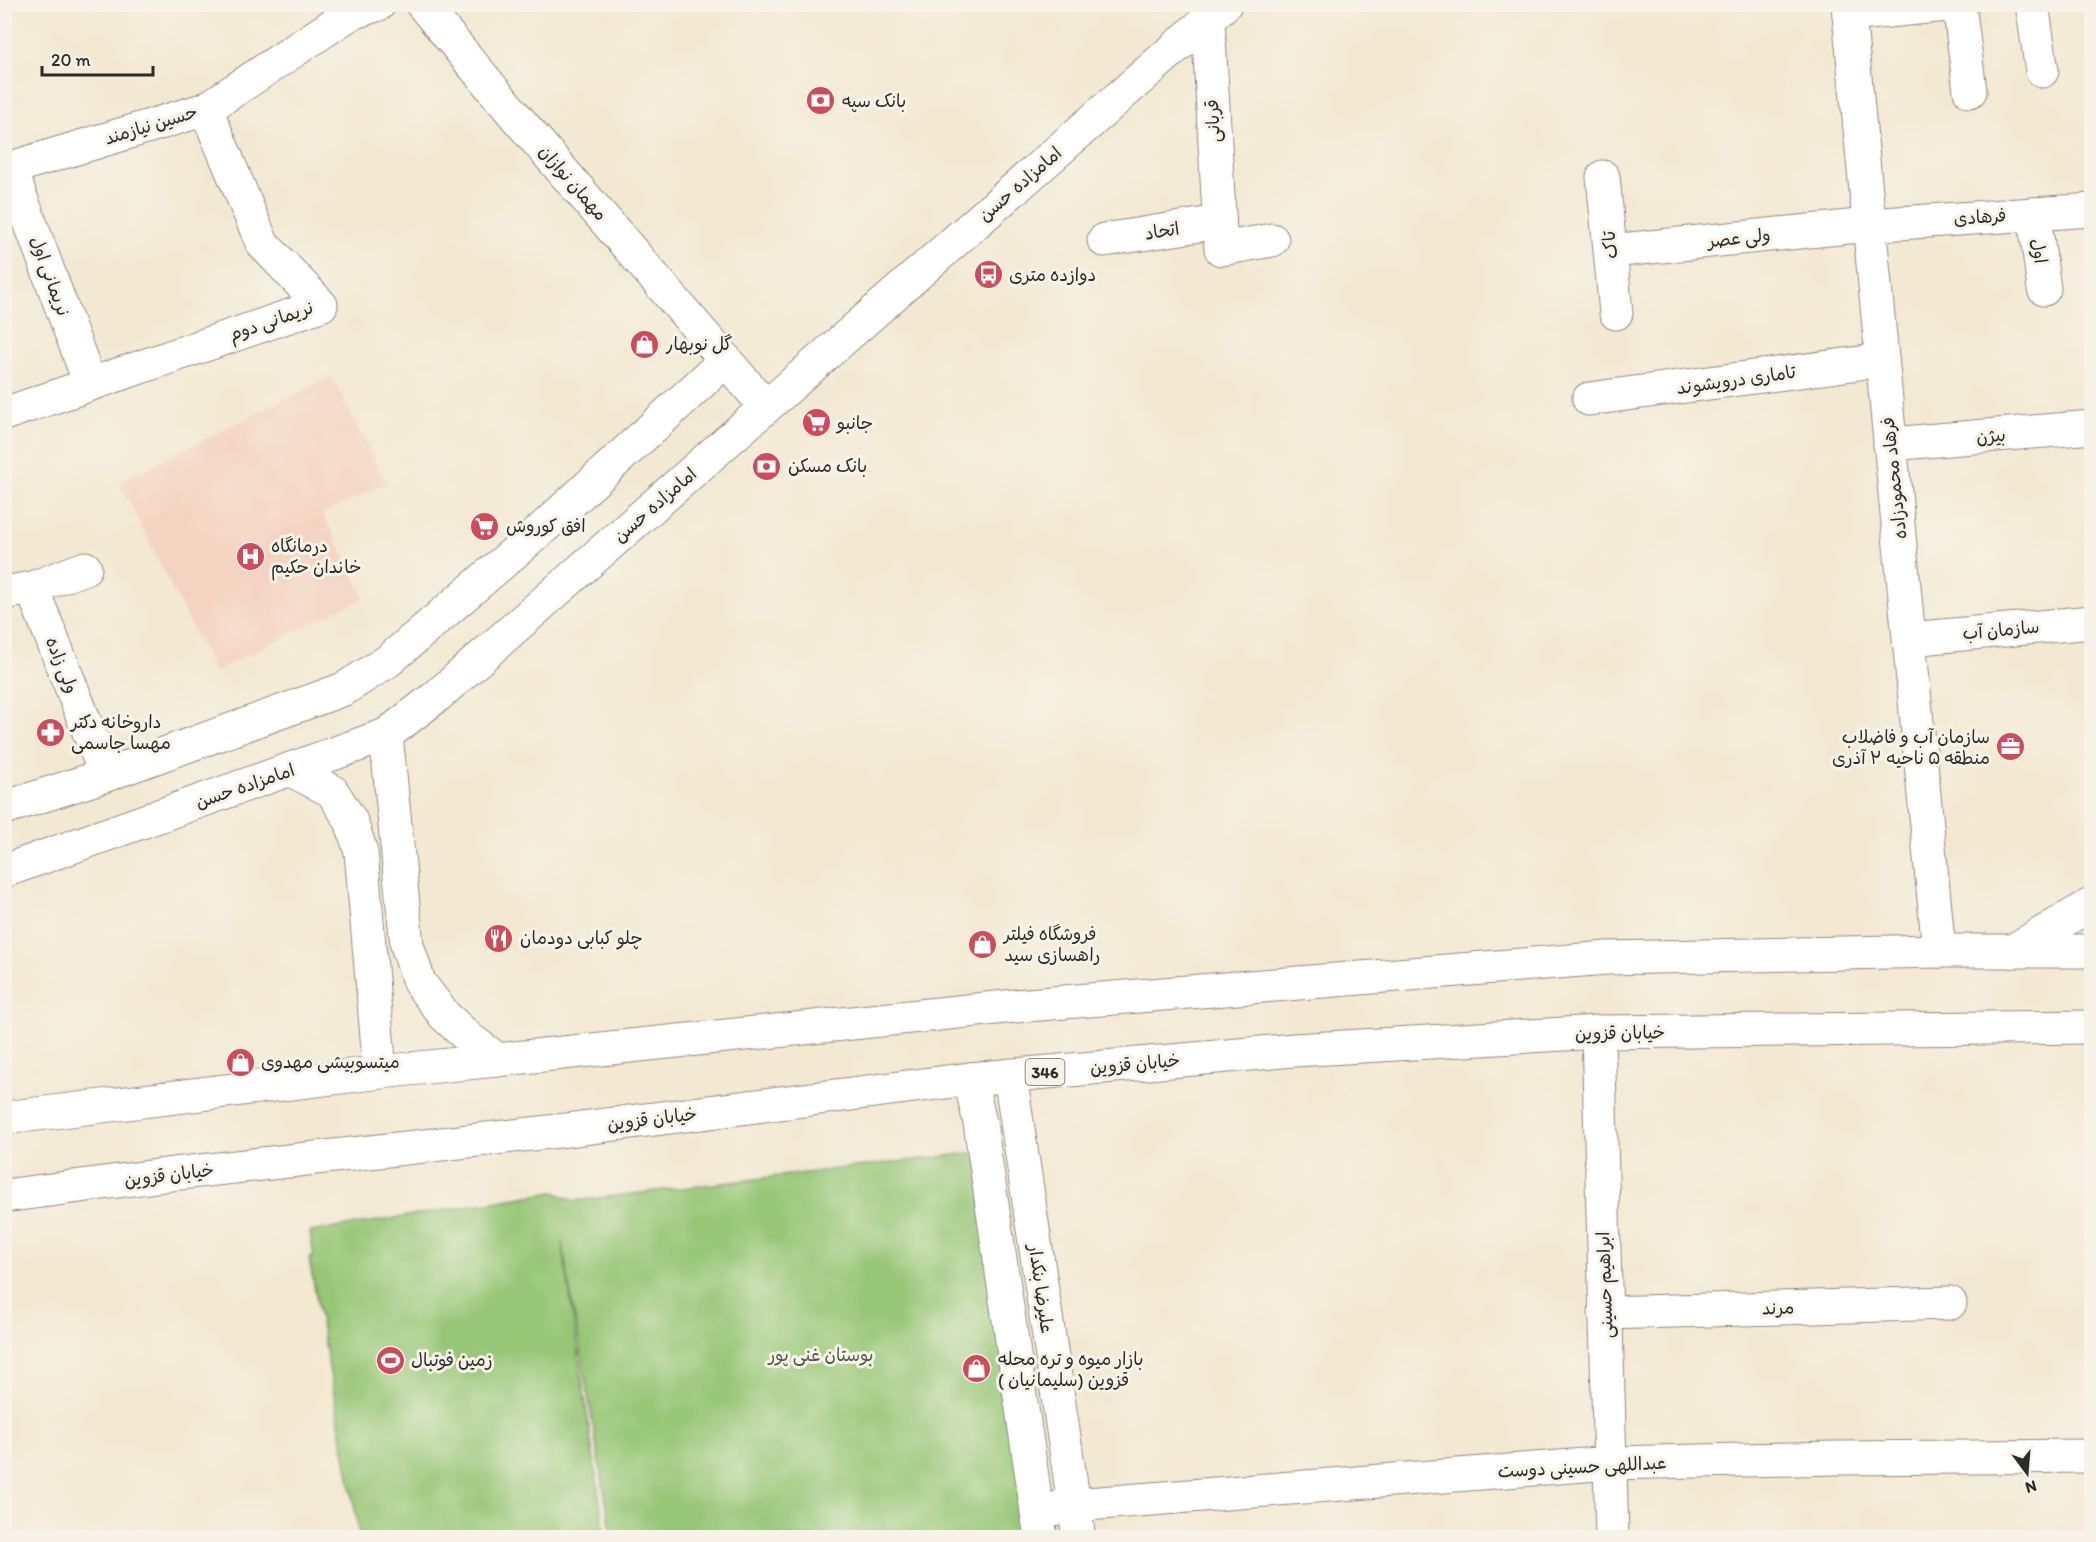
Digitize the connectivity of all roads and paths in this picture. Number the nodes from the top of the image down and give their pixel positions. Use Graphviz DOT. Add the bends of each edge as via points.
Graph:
graph roads {
  1 [pos="380,4"];
  2 [pos="422,4"];
  3 [pos="1957,4"];
  4 [pos="2032,4"];
  5 [pos="1848,10"];
  6 [pos="1216,12"];
  7 [pos="2042,71"];
  8 [pos="1970,91"];
  9 [pos="206,109"];
  10 [pos="7,169"];
  11 [pos="1603,177"];
  12 [pos="2091,210"];
  13 [pos="2034,213"];
  14 [pos="1219,222"];
  15 [pos="1868,225"];
  16 [pos="1104,240"];
  17 [pos="1272,240"];
  18 [pos="1611,251"];
  19 [pos="2044,289"];
  20 [pos="1616,313"];
  21 [pos="726,360"];
  22 [pos="1882,360"];
  23 [pos="90,384"];
  24 [pos="1589,399"];
  25 [pos="766,407"];
  26 [pos="4,414"];
  27 [pos="2091,427"];
  28 [pos="1890,444"];
  29 [pos="85,568"];
  30 [pos="18,590"];
  31 [pos="2091,622"];
  32 [pos="1910,639"];
  33 [pos="386,735"];
  34 [pos="291,770"];
  35 [pos="106,775"];
  36 [pos="4,808"];
  37 [pos="4,871"];
  38 [pos="2091,904"];
  39 [pos="1939,951"];
  40 [pos="2012,951"];
  41 [pos="2091,951"];
  42 [pos="2091,1027"];
  43 [pos="1598,1032"];
  44 [pos="498,1060"];
  45 [pos="380,1072"];
  46 [pos="1010,1075"];
  47 [pos="970,1079"];
  48 [pos="4,1118"];
  49 [pos="4,1196"];
  50 [pos="1950,1303"];
  51 [pos="1605,1313"];
  52 [pos="2091,1456"];
  53 [pos="1610,1463"];
  54 [pos="1074,1505"];
  55 [pos="1039,1525"];
  56 [pos="1079,1538"];
  57 [pos="1612,1538"];
  1 -- 9 [label="street, حسین نیازمند" via="351,13"];
  2 -- 21 [label="street, مهمان نوازان"];
  3 -- 5 [label="street"];
  3 -- 8 [label="street"];
  4 -- 7 [label="street"];
  5 -- 15 [label="street, فرهاد محمودزاده"];
  6 -- 14 [label="street, قربانی"];
  6 -- 25 [label="street, امامزاده حسن"];
  9 -- 10 [label="street, حسین نیازمند"];
  9 -- 23 [label="street, نریمانی دوم" via="262,243 321,305"];
  10 -- 23 [label="street, نریمانی اول"];
  11 -- 18 [label="street, تاک"];
  12 -- 13 [label="street, فرهادی"];
  13 -- 15 [label="street, فرهادی"];
  13 -- 19 [label="street, اول"];
  14 -- 16 [label="street, اتحاد"];
  14 -- 17 [label="street, قربانی" via="1221,249"];
  15 -- 18 [label="street, ولی عصر"];
  15 -- 22 [label="street, فرهاد محمودزاده"];
  18 -- 20 [label="street, تاک"];
  21 -- 25 [label="street, مهمان نوازان"];
  21 -- 35 [label="street" via="543,528 388,661 344,689"];
  22 -- 24 [label="street, تاماری درویشوند"];
  22 -- 28 [label="street, فرهاد محمودزاده"];
  23 -- 26 [label="street, نریمانی دوم"];
  25 -- 33 [label="street, امامزاده حسن" via="437,696"];
  27 -- 28 [label="street, بیژن"];
  28 -- 32 [label="street, فرهاد محمودزاده"];
  29 -- 30 [label="street"];
  30 -- 35 [label="street, ولی زاده"];
  31 -- 32 [label="street, سازمان آب"];
  32 -- 39 [label="street, فرهاد محمودزاده"];
  33 -- 34 [label="street, امامزاده حسن"];
  33 -- 44 [label="street" via="407,945 418,982 444,1016"];
  34 -- 37 [label="street, امامزاده حسن"];
  34 -- 45 [label="street" via="332,791 351,821 361,852"];
  35 -- 36 [label="street"];
  38 -- 40 [label="street"];
  39 -- 40 [label="street"];
  39 -- 44 [label="street" via="1607,958 1015,1006"];
  40 -- 41 [label="street"];
  42 -- 43 [label="street, خیابان قزوین / 346"];
  43 -- 46 [label="street, خیابان قزوین / 346" via="1294,1050"];
  43 -- 51 [label="street, ابراهیم حسینی"];
  44 -- 45 [label="street"];
  45 -- 48 [label="street"];
  46 -- 47 [label="street, خیابان قزوین / 346"];
  46 -- 54 [label="street, علیرضا بنکدار"];
  47 -- 49 [label="street, خیابان قزوین / 346"];
  47 -- 55 [label="street, علیرضا بنکدار" via="980,1123"];
  50 -- 51 [label="street, مرند"];
  51 -- 53 [label="street, ابراهیم حسینی"];
  52 -- 53 [label="street, عبداللهی حسینی دوست"];
  53 -- 54 [label="street, عبداللهی حسینی دوست"];
  53 -- 57 [label="street, ابراهیم حسینی"];
  54 -- 55 [label="street, عبداللهی حسینی دوست"];
  54 -- 56 [label="street, علیرضا بنکدار"];
}
